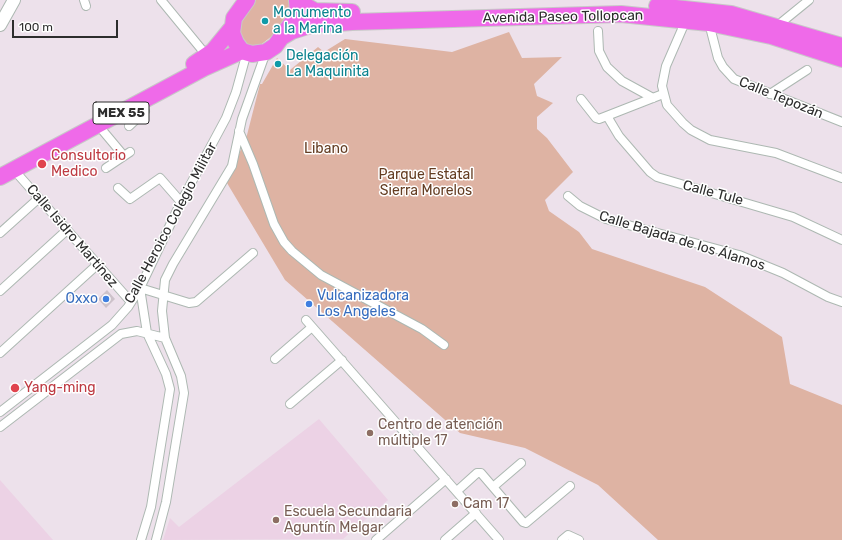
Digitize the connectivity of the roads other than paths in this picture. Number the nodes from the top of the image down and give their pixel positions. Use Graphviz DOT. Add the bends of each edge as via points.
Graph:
graph roads {
  1 [pos="14,0"];
  2 [pos="161,0"];
  3 [pos="247,0"];
  4 [pos="297,0"];
  5 [pos="315,0"];
  6 [pos="808,0"];
  7 [pos="621,9"];
  8 [pos="337,13"];
  9 [pos="686,20"];
  10 [pos="709,23"];
  11 [pos="0,25"];
  12 [pos="777,26"];
  13 [pos="232,29"];
  14 [pos="598,31"];
  15 [pos="282,37"];
  16 [pos="842,46"];
  17 [pos="245,51"];
  18 [pos="266,52"];
  19 [pos="207,56"];
  20 [pos="842,60"];
  21 [pos="807,70"];
  22 [pos="663,94"];
  23 [pos="770,94"];
  24 [pos="653,98"];
  25 [pos="581,99"];
  26 [pos="140,102"];
  27 [pos="607,116"];
  28 [pos="842,122"];
  29 [pos="98,125"];
  30 [pos="129,126"];
  31 [pos="239,131"];
  32 [pos="106,168"];
  33 [pos="7,169"];
  34 [pos="0,177"];
  35 [pos="842,178"];
  36 [pos="118,188"];
  37 [pos="568,196"];
  38 [pos="39,198"];
  39 [pos="181,202"];
  40 [pos="68,230"];
  41 [pos="0,233"];
  42 [pos="842,240"];
  43 [pos="253,253"];
  44 [pos="98,264"];
  45 [pos="140,288"];
  46 [pos="0,291"];
  47 [pos="163,294"];
  48 [pos="131,302"];
  49 [pos="842,302"];
  50 [pos="306,320"];
  51 [pos="312,327"];
  52 [pos="147,333"];
  53 [pos="165,338"];
  54 [pos="444,344"];
  55 [pos="0,353"];
  56 [pos="73,355"];
  57 [pos="276,359"];
  58 [pos="342,360"];
  59 [pos="81,364"];
  60 [pos="290,404"];
  61 [pos="0,412"];
  62 [pos="0,427"];
  63 [pos="521,463"];
  64 [pos="446,479"];
  65 [pos="493,486"];
  66 [pos="570,486"];
  67 [pos="457,491"];
  68 [pos="476,513"];
  69 [pos="141,540"];
  70 [pos="156,540"];
  71 [pos="376,540"];
  72 [pos="445,540"];
  73 [pos="499,540"];
  74 [pos="562,540"];
  75 [pos="579,540"];
  1 -- 11 [label="main road"];
  2 -- 19 [label="street"];
  3 -- 13 [label="highway" via="234,18"];
  4 -- 8 [label="highway, Avenida Paseo Tollopcan" via="315,10"];
  4 -- 15 [label="highway" via="296,17"];
  5 -- 8 [label="highway"];
  6 -- 12 [label="street"];
  7 -- 8 [label="highway, Avenida Paseo Tollopcan" via="411,9"];
  7 -- 9 [label="highway, Avenida Paseo Tollopcan"];
  7 -- 12 [label="highway, Avenida Paseo Tollopcan" via="720,12"];
  7 -- 15 [label="highway, Avenida Paseo Tollopcan" via="311,25"];
  9 -- 10 [label="highway, Avenida Paseo Tollopcan"];
  9 -- 22 [label="street" via="664,71"];
  10 -- 20 [label="highway, Avenida Paseo Tollopcan" via="771,36"];
  10 -- 23 [label="street, Calle Tepozán" via="718,58 728,74 742,83"];
  12 -- 16 [label="highway, Avenida Paseo Tollopcan"];
  13 -- 17 [label="highway" via="234,38"];
  13 -- 19 [label="highway, MEX 55" via="220,45"];
  14 -- 24 [label="street" via="599,51 606,67 622,81"];
  15 -- 18 [label="highway"];
  17 -- 18 [label="highway" via="252,54"];
  17 -- 26 [label="highway, MEX 55"];
  17 -- 39 [label="street, Calle Heroico Colegio Militar" via="240,79 226,118"];
  18 -- 31 [label="street, Calle Heroico Colegio Militar"];
  19 -- 33 [label="highway, MEX 55"];
  21 -- 23 [label="street"];
  22 -- 24 [label="street"];
  22 -- 35 [label="street" via="675,115 700,136 776,153"];
  23 -- 28 [label="street, Calle Tepozán"];
  24 -- 27 [label="street"];
  25 -- 27 [label="street" via="596,118"];
  26 -- 29 [label="highway, MEX 55"];
  26 -- 30 [label="street" via="145,111"];
  27 -- 42 [label="street, Calle Tule" via="619,136 657,177 793,217"];
  29 -- 32 [label="street" via="127,154"];
  29 -- 33 [label="highway, MEX 55"];
  31 -- 47 [label="street, Calle Heroico Colegio Militar" via="235,155 227,177 173,264 165,280"];
  31 -- 54 [label="street" via="254,164 274,224 292,251 321,275 422,329"];
  33 -- 34 [label="highway, MEX 55"];
  33 -- 38 [label="street, Calle Isidro Martínez"];
  36 -- 39 [label="street" via="130,200 160,178"];
  37 -- 49 [label="street, Calle Bajada de los Álamos" via="580,206 606,219 739,255"];
  38 -- 40 [label="street, Calle Isidro Martínez"];
  38 -- 41 [label="street"];
  39 -- 45 [label="street, Calle Heroico Colegio Militar"];
  40 -- 44 [label="street, Calle Isidro Martínez"];
  40 -- 46 [label="street"];
  43 -- 47 [label="street" via="196,302 189,303"];
  44 -- 48 [label="street, Calle Isidro Martínez"];
  44 -- 55 [label="street"];
  45 -- 47 [label="street"];
  45 -- 48 [label="street, Calle Heroico Colegio Militar"];
  45 -- 52 [label="street"];
  47 -- 53 [label="street, Calle Heroico Colegio Militar"];
  48 -- 56 [label="street, Calle Heroico Colegio Militar" via="118,319"];
  50 -- 51 [label="street"];
  51 -- 57 [label="street"];
  51 -- 58 [label="street"];
  52 -- 53 [label="street"];
  52 -- 59 [label="street" via="137,331 121,334"];
  52 -- 69 [label="street" via="170,389 150,507"];
  53 -- 70 [label="street" via="181,376 184,393 166,502"];
  56 -- 59 [label="street"];
  56 -- 61 [label="street, Calle Heroico Colegio Militar"];
  58 -- 60 [label="street"];
  58 -- 64 [label="street"];
  59 -- 62 [label="street"];
  63 -- 65 [label="street"];
  64 -- 67 [label="street"];
  64 -- 71 [label="street"];
  65 -- 66 [label="street" via="526,523"];
  65 -- 67 [label="street" via="482,474 477,473"];
  67 -- 68 [label="street"];
  68 -- 72 [label="street"];
  68 -- 73 [label="street"];
  74 -- 75 [label="street" via="568,535"];
}
